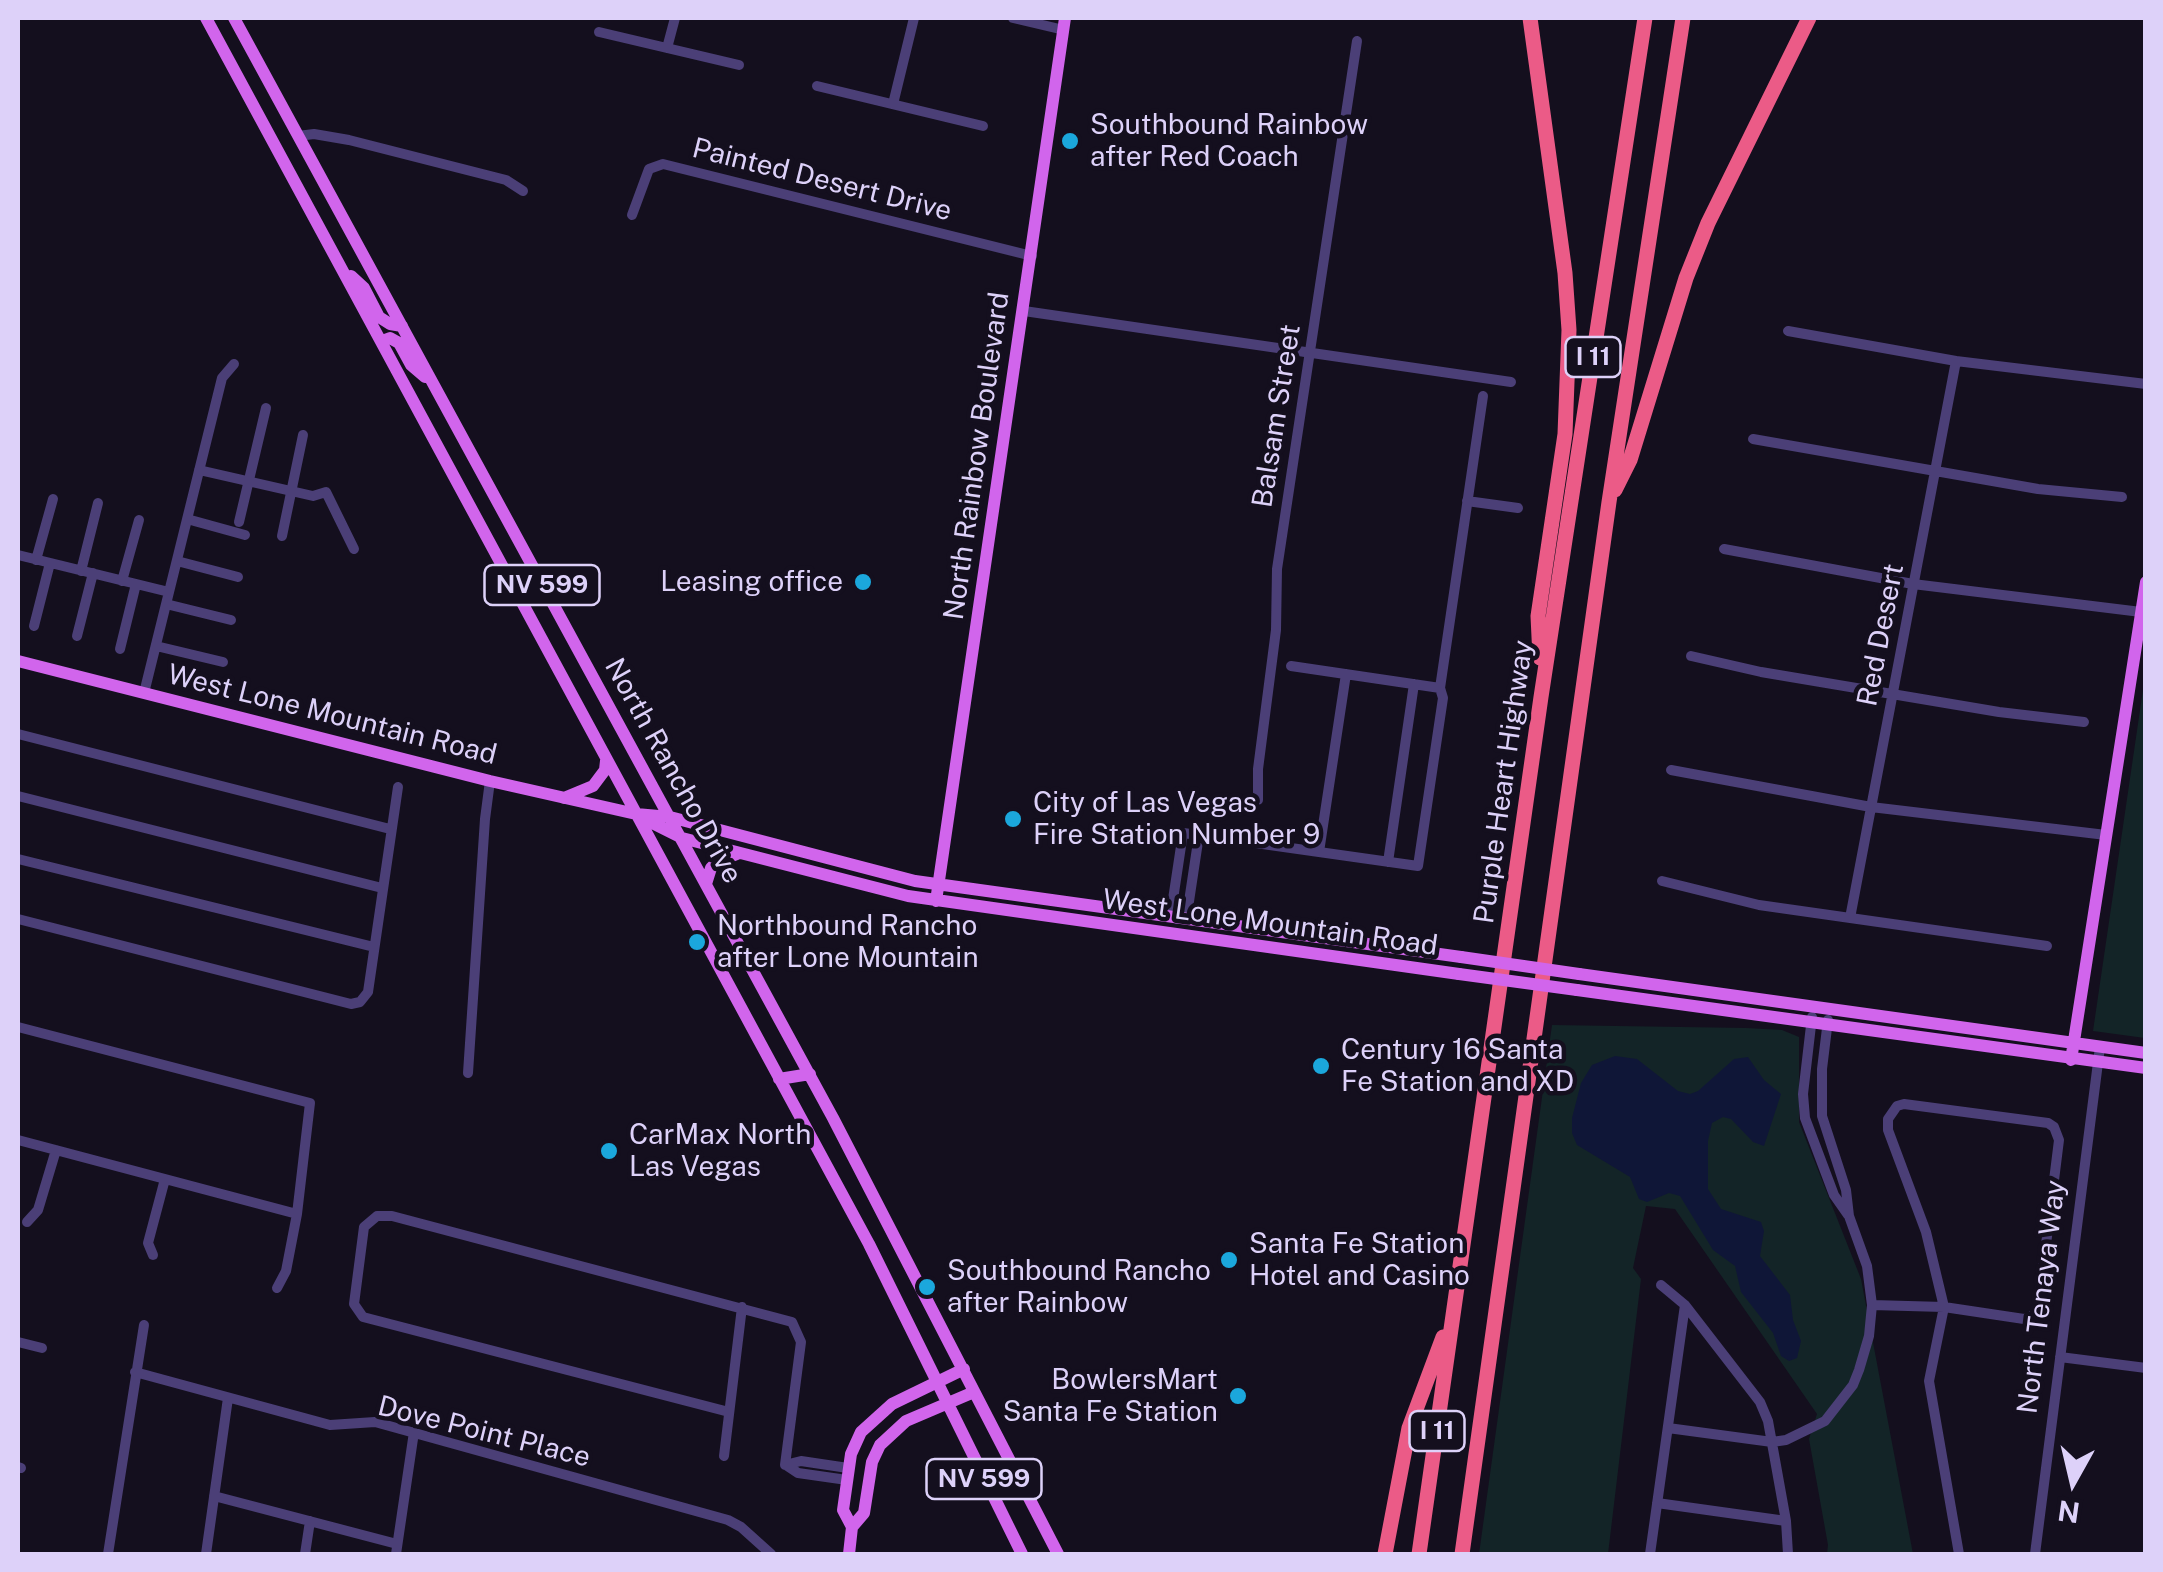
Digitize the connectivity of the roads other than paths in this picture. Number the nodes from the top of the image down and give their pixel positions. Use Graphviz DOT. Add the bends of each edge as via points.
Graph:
graph roads {
  1 [pos="206,18"];
  2 [pos="234,18"];
  3 [pos="675,18"];
  4 [pos="914,18"];
  5 [pos="1013,18"];
  6 [pos="1530,18"];
  7 [pos="1645,18"];
  8 [pos="1683,18"];
  9 [pos="1809,18"];
  10 [pos="1064,24"];
  11 [pos="599,32"];
  12 [pos="1358,40"];
  13 [pos="667,48"];
  14 [pos="739,65"];
  15 [pos="817,86"];
  16 [pos="893,104"];
  17 [pos="983,126"];
  18 [pos="298,136"];
  19 [pos="523,190"];
  20 [pos="632,214"];
  21 [pos="1032,256"];
  22 [pos="342,268"];
  23 [pos="1024,311"];
  24 [pos="402,326"];
  25 [pos="1788,331"];
  26 [pos="382,341"];
  27 [pos="1310,352"];
  28 [pos="1956,361"];
  29 [pos="234,364"];
  30 [pos="431,381"];
  31 [pos="1511,382"];
  32 [pos="2146,384"];
  33 [pos="1483,396"];
  34 [pos="266,408"];
  35 [pos="303,435"];
  36 [pos="1752,439"];
  37 [pos="199,470"];
  38 [pos="1935,471"];
  39 [pos="247,482"];
  40 [pos="290,491"];
  41 [pos="2122,497"];
  42 [pos="53,500"];
  43 [pos="1467,501"];
  44 [pos="1609,502"];
  45 [pos="98,503"];
  46 [pos="1518,508"];
  47 [pos="187,519"];
  48 [pos="138,520"];
  49 [pos="239,522"];
  50 [pos="245,535"];
  51 [pos="282,536"];
  52 [pos="354,549"];
  53 [pos="1724,550"];
  54 [pos="18,555"];
  55 [pos="36,560"];
  56 [pos="177,561"];
  57 [pos="50,563"];
  58 [pos="87,572"];
  59 [pos="238,576"];
  60 [pos="122,581"];
  61 [pos="2146,582"];
  62 [pos="136,584"];
  63 [pos="1913,584"];
  64 [pos="168,598"];
  65 [pos="2141,612"];
  66 [pos="231,620"];
  67 [pos="34,626"];
  68 [pos="77,636"];
  69 [pos="156,646"];
  70 [pos="120,648"];
  71 [pos="1691,656"];
  72 [pos="18,661"];
  73 [pos="223,662"];
  74 [pos="1291,666"];
  75 [pos="1346,674"];
  76 [pos="1414,684"];
  77 [pos="1440,688"];
  78 [pos="144,693"];
  79 [pos="1892,694"];
  80 [pos="1541,698"];
  81 [pos="2084,722"];
  82 [pos="18,734"];
  83 [pos="606,761"];
  84 [pos="1672,770"];
  85 [pos="490,781"];
  86 [pos="398,787"];
  87 [pos="18,796"];
  88 [pos="564,798"];
  89 [pos="1258,800"];
  90 [pos="1870,808"];
  91 [pos="636,814"];
  92 [pos="670,817"];
  93 [pos="390,829"];
  94 [pos="1198,835"];
  95 [pos="2106,836"];
  96 [pos="682,838"];
  97 [pos="1318,852"];
  98 [pos="740,853"];
  99 [pos="18,859"];
  100 [pos="1388,862"];
  101 [pos="1662,881"];
  102 [pos="706,884"];
  103 [pos="938,886"];
  104 [pos="382,888"];
  105 [pos="1003,895"];
  106 [pos="1026,898"];
  107 [pos="936,901"];
  108 [pos="1092,907"];
  109 [pos="1000,910"];
  110 [pos="1023,914"];
  111 [pos="1144,914"];
  112 [pos="1177,918"];
  113 [pos="1850,918"];
  114 [pos="18,919"];
  115 [pos="1090,923"];
  116 [pos="1142,930"];
  117 [pos="1175,934"];
  118 [pos="2047,946"];
  119 [pos="374,947"];
  120 [pos="1813,1006"];
  121 [pos="1830,1008"];
  122 [pos="1811,1024"];
  123 [pos="1827,1026"];
  124 [pos="18,1027"];
  125 [pos="2074,1042"];
  126 [pos="2100,1046"];
  127 [pos="2146,1053"];
  128 [pos="2072,1060"];
  129 [pos="2098,1062"];
  130 [pos="2146,1068"];
  131 [pos="468,1073"];
  132 [pos="810,1074"];
  133 [pos="779,1079"];
  134 [pos="18,1140"];
  135 [pos="56,1150"];
  136 [pos="165,1179"];
  137 [pos="298,1214"];
  138 [pos="1849,1216"];
  139 [pos="27,1222"];
  140 [pos="153,1255"];
  141 [pos="1661,1285"];
  142 [pos="277,1288"];
  143 [pos="1685,1305"];
  144 [pos="1872,1305"];
  145 [pos="742,1307"];
  146 [pos="1454,1308"];
  147 [pos="1944,1308"];
  148 [pos="144,1325"];
  149 [pos="18,1342"];
  150 [pos="42,1348"];
  151 [pos="2060,1357"];
  152 [pos="2146,1368"];
  153 [pos="964,1369"];
  154 [pos="135,1372"];
  155 [pos="936,1382"];
  156 [pos="974,1392"];
  157 [pos="228,1398"];
  158 [pos="946,1402"];
  159 [pos="729,1412"];
  160 [pos="1668,1428"];
  161 [pos="414,1432"];
  162 [pos="1772,1442"];
  163 [pos="724,1456"];
  164 [pos="848,1474"];
  165 [pos="214,1496"];
  166 [pos="1658,1504"];
  167 [pos="310,1521"];
  168 [pos="1786,1521"];
  169 [pos="852,1528"];
  170 [pos="397,1549"];
  171 [pos="759,1549"];
  172 [pos="108,1554"];
  173 [pos="206,1554"];
  174 [pos="305,1554"];
  175 [pos="771,1554"];
  176 [pos="848,1554"];
  177 [pos="1022,1554"];
  178 [pos="1058,1554"];
  179 [pos="1385,1554"];
  180 [pos="1419,1554"];
  181 [pos="1462,1554"];
  182 [pos="1650,1554"];
  183 [pos="1788,1554"];
  184 [pos="1959,1554"];
  185 [pos="2035,1554"];
  1 -- 22 [label="main road, North Rancho Drive / NV 599"];
  2 -- 18 [label="main road, North Rancho Drive / NV 599"];
  3 -- 13 [label="street"];
  4 -- 16 [label="street"];
  5 -- 10 [label="street"];
  6 -- 80 [label="highway" via="1569,330 1565,434 1538,616"];
  7 -- 80 [label="highway, Purple Heart Highway / I 11"];
  8 -- 44 [label="highway, I 11"];
  9 -- 44 [label="highway" via="1708,224 1630,460"];
  10 -- 21 [label="main road, North Rainbow Boulevard"];
  11 -- 13 [label="street"];
  12 -- 27 [label="street, Balsam Street"];
  13 -- 14 [label="street"];
  15 -- 16 [label="street"];
  16 -- 17 [label="street"];
  18 -- 19 [label="street" via="362,142"];
  18 -- 24 [label="main road, North Rancho Drive / NV 599"];
  20 -- 21 [label="street, Painted Desert Drive" via="649,169 663,164"];
  21 -- 23 [label="main road, North Rainbow Boulevard"];
  22 -- 24 [label="main road" via="364,288 380,317"];
  22 -- 26 [label="main road, North Rancho Drive / NV 599"];
  23 -- 27 [label="street"];
  23 -- 103 [label="main road, North Rainbow Boulevard"];
  24 -- 30 [label="main road, North Rancho Drive / NV 599"];
  25 -- 28 [label="street"];
  26 -- 30 [label="main road" via="399,344"];
  26 -- 83 [label="main road, North Rancho Drive / NV 599"];
  27 -- 31 [label="street"];
  27 -- 89 [label="street, Balsam Street" via="1276,568"];
  28 -- 32 [label="street"];
  28 -- 38 [label="street, Red Desert"];
  29 -- 37 [label="street" via="222,378"];
  30 -- 92 [label="main road, North Rancho Drive / NV 599"];
  33 -- 43 [label="street"];
  34 -- 39 [label="street"];
  35 -- 40 [label="street"];
  36 -- 38 [label="street"];
  37 -- 39 [label="street"];
  37 -- 47 [label="street"];
  38 -- 41 [label="street"];
  38 -- 63 [label="street, Red Desert"];
  39 -- 40 [label="street"];
  39 -- 49 [label="street"];
  40 -- 51 [label="street"];
  40 -- 52 [label="street" via="326,492"];
  42 -- 55 [label="street"];
  43 -- 46 [label="street"];
  43 -- 77 [label="street"];
  44 -- 181 [label="highway, I 11"];
  45 -- 58 [label="street"];
  47 -- 50 [label="street"];
  47 -- 56 [label="street"];
  48 -- 60 [label="street"];
  53 -- 63 [label="street"];
  54 -- 55 [label="street"];
  55 -- 57 [label="street"];
  56 -- 59 [label="street"];
  56 -- 64 [label="street"];
  57 -- 58 [label="street"];
  57 -- 67 [label="street"];
  58 -- 60 [label="street"];
  58 -- 68 [label="street"];
  60 -- 62 [label="street"];
  61 -- 65 [label="main road"];
  62 -- 64 [label="street"];
  62 -- 70 [label="street"];
  63 -- 65 [label="street"];
  63 -- 79 [label="street, Red Desert"];
  64 -- 66 [label="street"];
  64 -- 69 [label="street"];
  65 -- 95 [label="main road"];
  69 -- 73 [label="street"];
  69 -- 78 [label="street"];
  71 -- 79 [label="street"];
  72 -- 78 [label="main road, West Lone Mountain Road"];
  74 -- 75 [label="street"];
  75 -- 76 [label="street"];
  75 -- 97 [label="street"];
  76 -- 77 [label="street"];
  76 -- 100 [label="street"];
  77 -- 100 [label="street" via="1418,866"];
  78 -- 85 [label="main road, West Lone Mountain Road"];
  79 -- 81 [label="street"];
  79 -- 90 [label="street, Red Desert"];
  80 -- 146 [label="highway, Purple Heart Highway / I 11"];
  82 -- 93 [label="street"];
  83 -- 88 [label="main road" via="592,786"];
  83 -- 91 [label="main road, North Rancho Drive / NV 599"];
  84 -- 90 [label="street"];
  85 -- 88 [label="main road, West Lone Mountain Road"];
  85 -- 131 [label="street"];
  86 -- 93 [label="street"];
  87 -- 104 [label="street"];
  88 -- 91 [label="main road, West Lone Mountain Road"];
  90 -- 95 [label="street"];
  90 -- 113 [label="street, Red Desert"];
  91 -- 92 [label="main road, West Lone Mountain Road"];
  91 -- 96 [label="main road, West Lone Mountain Road"];
  91 -- 133 [label="main road, North Rancho Drive / NV 599"];
  92 -- 96 [label="main road, North Rancho Drive / NV 599"];
  92 -- 103 [label="main road, West Lone Mountain Road"];
  93 -- 104 [label="street"];
  94 -- 97 [label="street"];
  94 -- 112 [label="street" via="1188,908"];
  94 -- 112 [label="street" via="1183,833 1172,906"];
  95 -- 125 [label="main road"];
  96 -- 98 [label="main road, West Lone Mountain Road"];
  96 -- 102 [label="main road, North Rancho Drive / NV 599"];
  97 -- 100 [label="street"];
  98 -- 102 [label="main road" via="717,862"];
  98 -- 107 [label="main road, West Lone Mountain Road"];
  99 -- 119 [label="street"];
  101 -- 113 [label="street"];
  102 -- 132 [label="main road, North Rancho Drive / NV 599"];
  103 -- 105 [label="main road, West Lone Mountain Road"];
  103 -- 107 [label="main road, North Rainbow Boulevard"];
  104 -- 119 [label="street"];
  105 -- 106 [label="main road, West Lone Mountain Road"];
  105 -- 109 [label="main road"];
  106 -- 108 [label="main road, West Lone Mountain Road"];
  106 -- 110 [label="main road"];
  107 -- 109 [label="main road, West Lone Mountain Road"];
  108 -- 111 [label="main road, West Lone Mountain Road"];
  108 -- 115 [label="main road"];
  109 -- 110 [label="main road, West Lone Mountain Road"];
  110 -- 115 [label="main road, West Lone Mountain Road"];
  111 -- 112 [label="main road, West Lone Mountain Road"];
  111 -- 116 [label="main road"];
  112 -- 117 [label="main road"];
  112 -- 120 [label="main road, West Lone Mountain Road, bridge"];
  113 -- 118 [label="street"];
  114 -- 119 [label="street" via="351,1004 368,992"];
  115 -- 116 [label="main road, West Lone Mountain Road"];
  116 -- 117 [label="main road, West Lone Mountain Road"];
  117 -- 122 [label="main road, West Lone Mountain Road, bridge"];
  120 -- 121 [label="main road, West Lone Mountain Road"];
  120 -- 122 [label="street"];
  121 -- 123 [label="street"];
  121 -- 125 [label="main road, West Lone Mountain Road"];
  122 -- 123 [label="main road, West Lone Mountain Road"];
  122 -- 138 [label="street" via="1805,1118"];
  123 -- 128 [label="main road, West Lone Mountain Road"];
  123 -- 138 [label="street" via="1822,1116"];
  124 -- 137 [label="street" via="310,1104"];
  125 -- 126 [label="main road, West Lone Mountain Road"];
  125 -- 128 [label="main road"];
  126 -- 127 [label="main road, West Lone Mountain Road"];
  126 -- 129 [label="street, North Tenaya Way"];
  128 -- 129 [label="main road, West Lone Mountain Road"];
  129 -- 130 [label="main road, West Lone Mountain Road"];
  129 -- 151 [label="street, North Tenaya Way"];
  132 -- 133 [label="main road"];
  132 -- 153 [label="main road, North Rancho Drive / NV 599"];
  133 -- 155 [label="main road, North Rancho Drive / NV 599"];
  134 -- 135 [label="street"];
  135 -- 136 [label="street"];
  135 -- 139 [label="street" via="38,1210"];
  136 -- 137 [label="street"];
  136 -- 140 [label="street" via="148,1243"];
  137 -- 142 [label="street"];
  138 -- 144 [label="street"];
  141 -- 143 [label="street"];
  143 -- 160 [label="street"];
  143 -- 162 [label="street" via="1760,1402"];
  144 -- 147 [label="street"];
  144 -- 162 [label="street" via="1859,1370 1840,1403 1825,1421"];
  145 -- 159 [label="street"];
  145 -- 159 [label="street" via="392,1216 372,1218 362,1233 354,1296 358,1313 370,1320"];
  145 -- 164 [label="street" via="784,1318 802,1342 785,1465 800,1460"];
  146 -- 179 [label="highway" via="1410,1428"];
  146 -- 180 [label="highway, Purple Heart Highway / I 11"];
  147 -- 147 [label="street" via="1926,1232 1888,1130 1890,1112 1904,1104 2048,1123 2058,1132 2038,1309 2024,1319"];
  147 -- 184 [label="street" via="1929,1381"];
  148 -- 154 [label="street"];
  149 -- 150 [label="street"];
  151 -- 152 [label="street"];
  151 -- 185 [label="street, North Tenaya Way"];
  153 -- 155 [label="main road"];
  153 -- 156 [label="main road, North Rancho Drive / NV 599"];
  154 -- 157 [label="street, Dove Point Place"];
  154 -- 172 [label="street"];
  155 -- 158 [label="main road, North Rancho Drive / NV 599"];
  155 -- 164 [label="main road" via="874,1417 850,1454"];
  156 -- 158 [label="main road"];
  156 -- 178 [label="main road, North Rancho Drive / NV 599"];
  157 -- 161 [label="street, Dove Point Place" via="330,1425 374,1422"];
  157 -- 165 [label="street"];
  158 -- 169 [label="main road" via="906,1421 880,1444 864,1513"];
  158 -- 177 [label="main road, North Rancho Drive / NV 599"];
  159 -- 163 [label="street"];
  160 -- 162 [label="street"];
  160 -- 166 [label="street"];
  161 -- 170 [label="street"];
  161 -- 171 [label="street, Dove Point Place" via="728,1520"];
  162 -- 168 [label="street"];
  164 -- 169 [label="main road" via="843,1510"];
  165 -- 167 [label="street"];
  165 -- 173 [label="street"];
  166 -- 168 [label="street"];
  166 -- 182 [label="street"];
  167 -- 170 [label="street"];
  167 -- 174 [label="street"];
  168 -- 183 [label="street"];
  169 -- 176 [label="main road"];
  171 -- 175 [label="street, Dove Point Place"];
}
